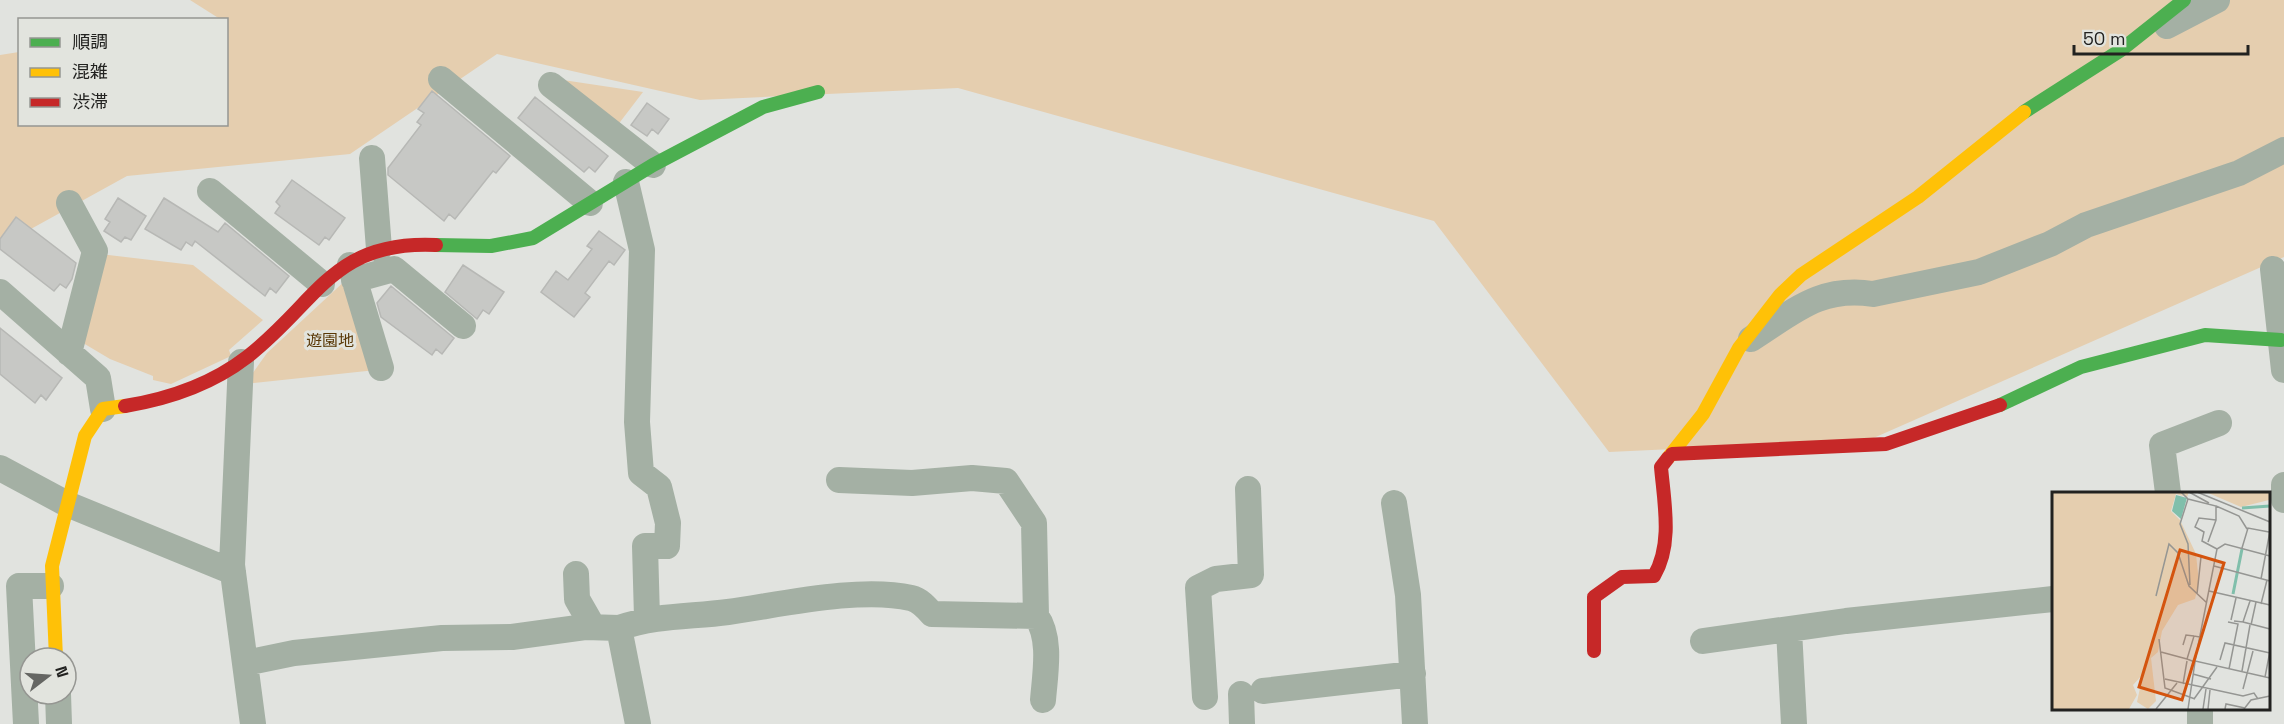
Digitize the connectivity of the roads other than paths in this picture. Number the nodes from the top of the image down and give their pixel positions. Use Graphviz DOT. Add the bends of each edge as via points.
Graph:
graph roads {
  1 [pos="2184,0"];
  2 [pos="2217,0"];
  3 [pos="2124,48"];
  4 [pos="441,79"];
  5 [pos="551,85"];
  6 [pos="818,92"];
  7 [pos="2284,150"];
  8 [pos="372,158"];
  9 [pos="653,165"];
  10 [pos="626,182"];
  11 [pos="210,191"];
  12 [pos="69,203"];
  13 [pos="590,203"];
  14 [pos="379,249"];
  15 [pos="2273,269"];
  16 [pos="351,271"];
  17 [pos="322,284"];
  18 [pos="0,292"];
  19 [pos="463,326"];
  20 [pos="2281,340"];
  21 [pos="1739,348"];
  22 [pos="69,353"];
  23 [pos="241,362"];
  24 [pos="381,368"];
  25 [pos="2284,370"];
  26 [pos="103,409"];
  27 [pos="2219,423"];
  28 [pos="1672,454"];
  29 [pos="0,468"];
  30 [pos="839,480"];
  31 [pos="2284,485"];
  32 [pos="1248,489"];
  33 [pos="2168,492"];
  34 [pos="2284,500"];
  35 [pos="1394,503"];
  36 [pos="68,504"];
  37 [pos="233,572"];
  38 [pos="576,574"];
  39 [pos="51,586"];
  40 [pos="2052,599"];
  41 [pos="1036,616"];
  42 [pos="647,618"];
  43 [pos="593,627"];
  44 [pos="619,628"];
  45 [pos="1789,630"];
  46 [pos="1702,641"];
  47 [pos="55,646"];
  48 [pos="1594,651"];
  49 [pos="245,663"];
  50 [pos="1413,674"];
  51 [pos="1205,697"];
  52 [pos="1043,700"];
  53 [pos="59,706"];
  54 [pos="26,724"];
  55 [pos="60,724"];
  56 [pos="253,724"];
  57 [pos="638,724"];
  58 [pos="1242,724"];
  59 [pos="1415,724"];
  60 [pos="1794,724"];
  1 -- 3 [label="street"];
  2 -- 3 [label="street"];
  3 -- 21 [label="street" via="2034,104 1918,197 1802,274 1780,295"];
  4 -- 13 [label="street"];
  5 -- 9 [label="street"];
  6 -- 9 [label="street" via="763,108"];
  7 -- 21 [label="street" via="2239,173 2086,225 1979,272 1873,294 1857,291 1820,296"];
  8 -- 14 [label="street"];
  9 -- 10 [label="street"];
  10 -- 13 [label="street"];
  10 -- 42 [label="street" via="642,250 637,422 641,473 659,487 668,523 667,546 645,546"];
  11 -- 17 [label="street"];
  12 -- 22 [label="street" via="95,251"];
  13 -- 14 [label="street" via="533,238 509,246 490,249 419,243"];
  14 -- 16 [label="street"];
  15 -- 20 [label="street"];
  16 -- 17 [label="street"];
  16 -- 19 [label="street" via="394,269"];
  16 -- 24 [label="street"];
  17 -- 23 [label="street"];
  18 -- 22 [label="street"];
  20 -- 25 [label="street"];
  20 -- 28 [label="street" via="2205,335 2082,367 2016,399 1886,444"];
  21 -- 28 [label="street" via="1703,414"];
  22 -- 26 [label="street" via="98,378"];
  23 -- 26 [label="street" via="194,387 133,407"];
  23 -- 37 [label="street"];
  26 -- 36 [label="street" via="85,436"];
  27 -- 33 [label="street" via="2162,445"];
  28 -- 48 [label="street" via="1661,467 1665,518 1662,567 1654,576 1622,577 1594,597"];
  29 -- 36 [label="street"];
  30 -- 41 [label="street" via="1006,481 1034,523"];
  31 -- 34 [label="street"];
  32 -- 51 [label="street" via="1251,575 1216,579 1197,588"];
  35 -- 50 [label="street" via="1408,595"];
  36 -- 37 [label="street"];
  36 -- 39 [label="street" via="52,566"];
  37 -- 49 [label="street"];
  38 -- 43 [label="street" via="577,599"];
  39 -- 47 [label="street"];
  39 -- 54 [label="street" via="19,586"];
  40 -- 45 [label="street"];
  41 -- 42 [label="street" via="932,614 912,598 881,595"];
  41 -- 52 [label="street" via="1043,626 1045,646"];
  42 -- 44 [label="street"];
  43 -- 44 [label="street"];
  43 -- 49 [label="street" via="294,653"];
  44 -- 57 [label="street"];
  45 -- 46 [label="street"];
  45 -- 60 [label="street"];
  49 -- 56 [label="street"];
  50 -- 58 [label="street" via="1252,693"];
  50 -- 59 [label="street"];
  53 -- 55 [label="street"];
}
